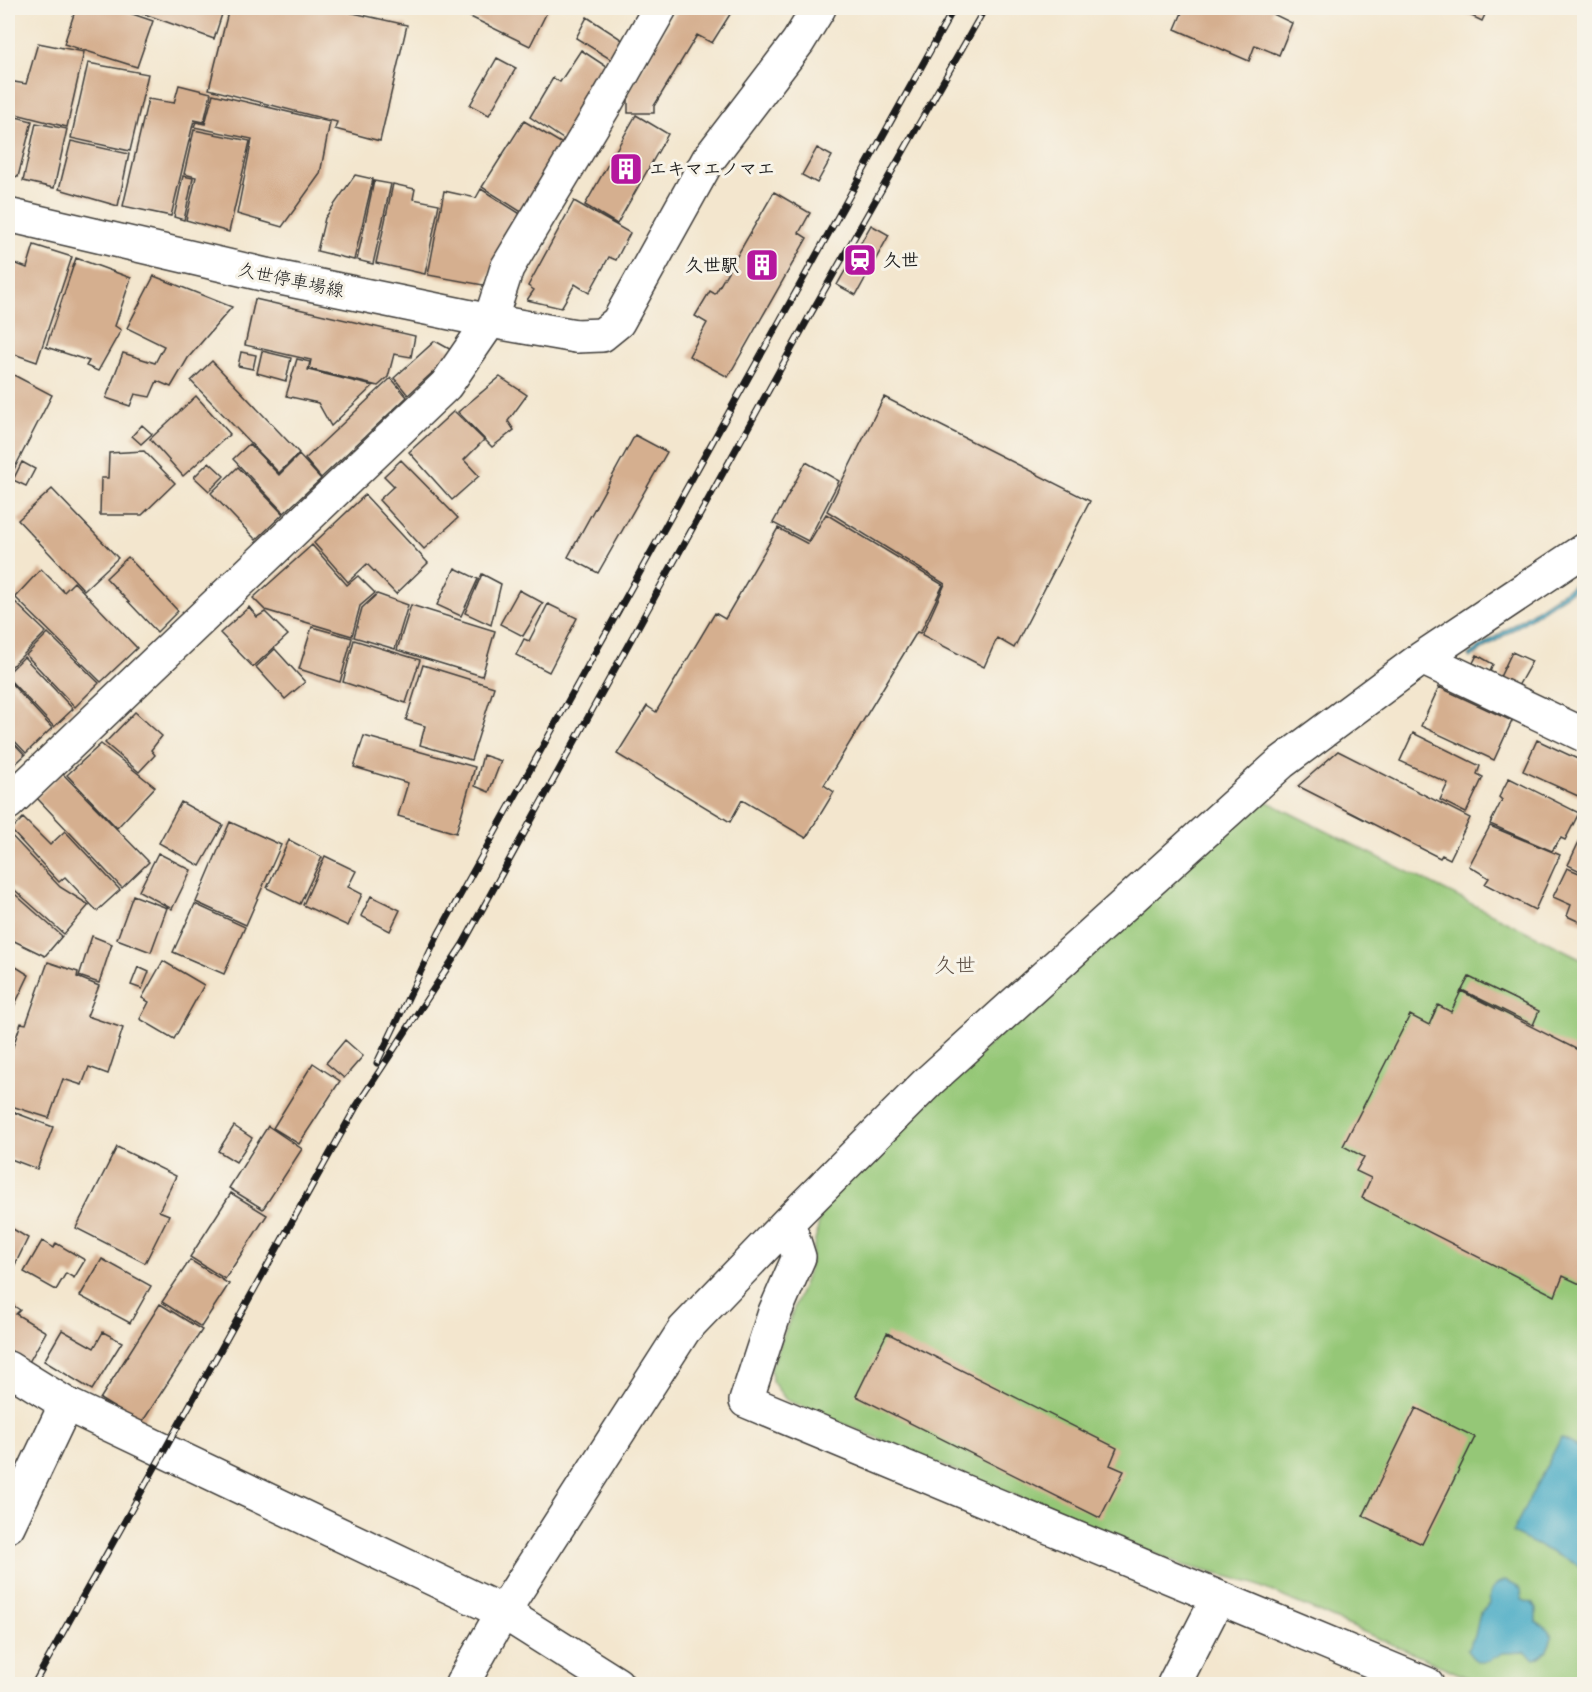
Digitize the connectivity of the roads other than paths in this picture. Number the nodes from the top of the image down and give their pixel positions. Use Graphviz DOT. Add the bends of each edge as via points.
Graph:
graph roads {
  1 [pos="660,8"];
  2 [pos="819,8"];
  3 [pos="8,216"];
  4 [pos="490,321"];
  5 [pos="1584,550"];
  6 [pos="1422,658"];
  7 [pos="1584,735"];
  8 [pos="8,803"];
  9 [pos="788,1222"];
  10 [pos="8,1368"];
  11 [pos="66,1404"];
  12 [pos="8,1526"];
  13 [pos="1218,1598"];
  14 [pos="503,1612"];
  15 [pos="462,1684"];
  16 [pos="617,1684"];
  17 [pos="1174,1684"];
  18 [pos="1428,1684"];
  1 -- 4 [label="street" via="507,268"];
  2 -- 4 [label="street, 久世停車場線" via="798,42 708,160 618,322 602,335 576,336"];
  3 -- 4 [label="street, 久世停車場線" via="255,273"];
  4 -- 8 [label="street" via="446,385"];
  5 -- 6 [label="street"];
  6 -- 7 [label="street"];
  6 -- 9 [label="street" via="1282,762 928,1082"];
  9 -- 13 [label="street" via="799,1257 775,1312 746,1401"];
  9 -- 14 [label="street" via="684,1330"];
  10 -- 11 [label="street"];
  11 -- 12 [label="street"];
  11 -- 14 [label="street"];
  13 -- 17 [label="street"];
  13 -- 18 [label="street"];
  14 -- 15 [label="street"];
  14 -- 16 [label="street"];
}
